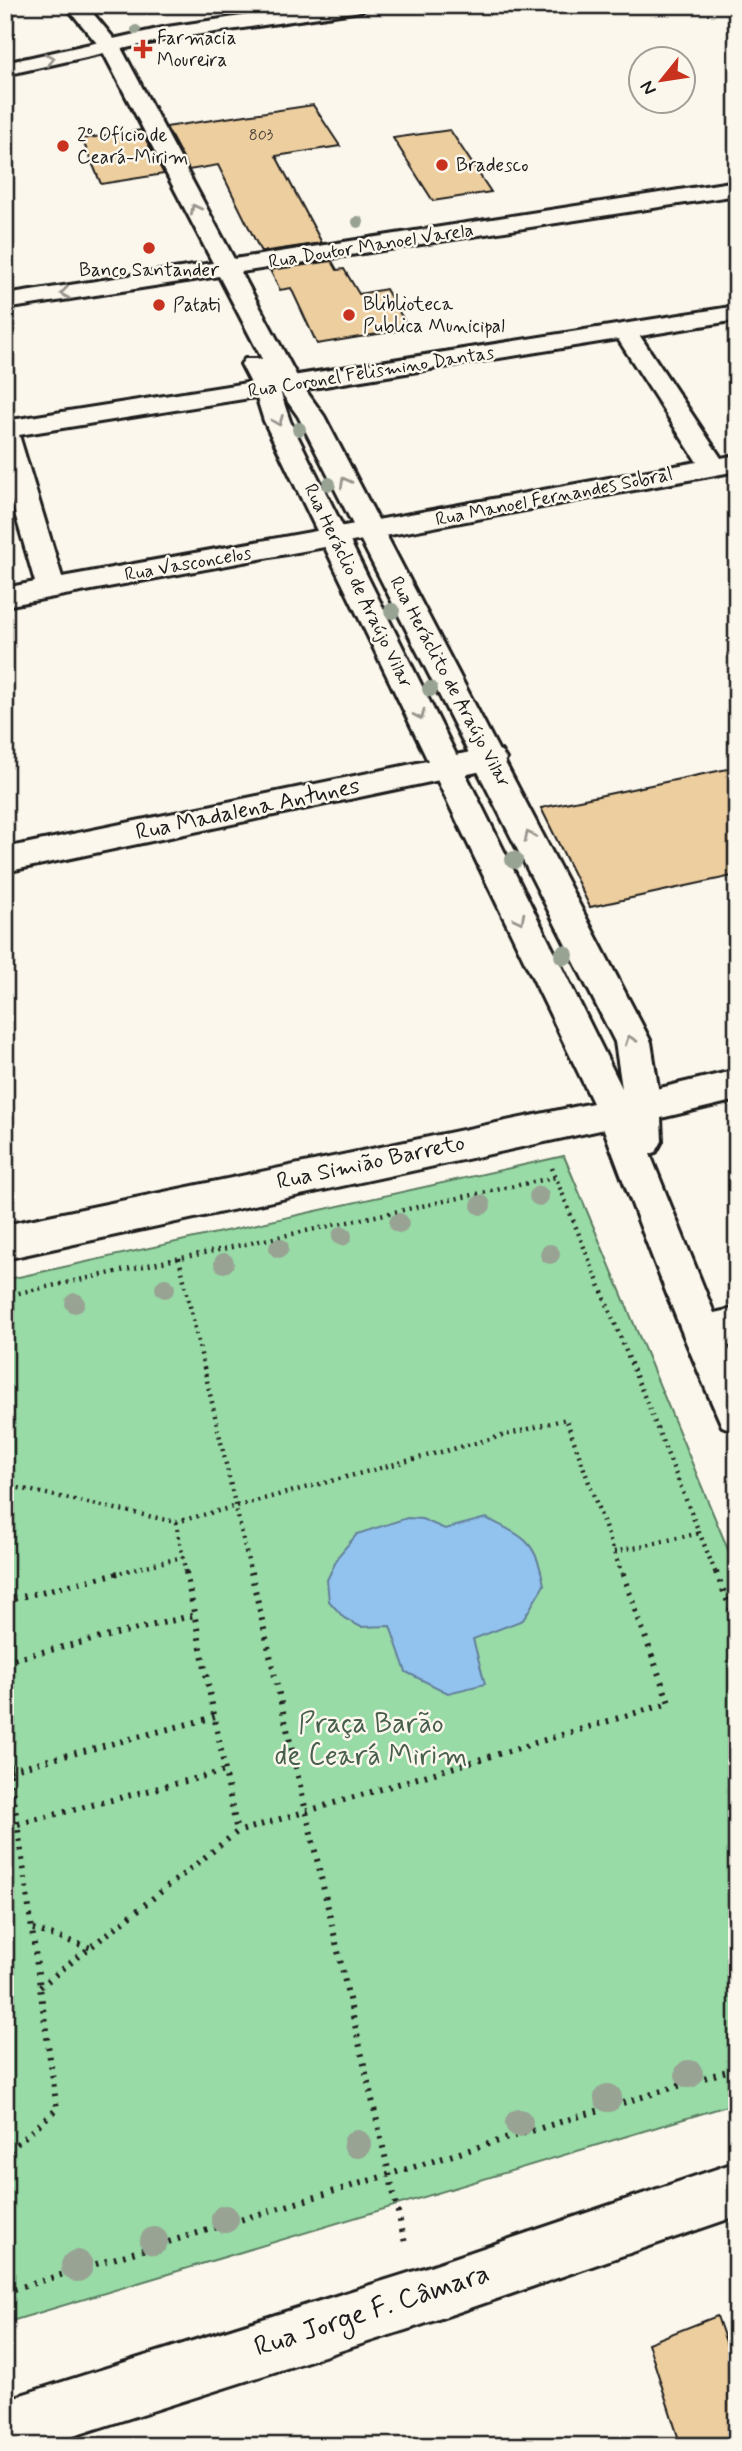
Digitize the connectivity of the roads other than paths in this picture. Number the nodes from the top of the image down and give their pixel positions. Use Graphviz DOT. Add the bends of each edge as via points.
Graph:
graph roads {
  1 [pos="51,5"];
  2 [pos="75,5"];
  3 [pos="361,5"];
  4 [pos="102,47"];
  5 [pos="5,69"];
  6 [pos="737,188"];
  7 [pos="216,271"];
  8 [pos="5,302"];
  9 [pos="737,313"];
  10 [pos="625,331"];
  11 [pos="278,387"];
  12 [pos="5,431"];
  13 [pos="725,466"];
  14 [pos="371,531"];
  15 [pos="336,538"];
  16 [pos="51,588"];
  17 [pos="5,597"];
  18 [pos="490,759"];
  19 [pos="445,769"];
  20 [pos="5,860"];
  21 [pos="737,1086"];
  22 [pos="629,1109"];
  23 [pos="5,1242"];
  24 [pos="719,1330"];
  25 [pos="737,1413"];
  26 [pos="737,2189"];
  27 [pos="5,2429"];
  1 -- 4 [label="main road"];
  2 -- 4 [label="main road"];
  3 -- 4 [label="main road" via="166,33"];
  5 -- 4 [label="main road, one-way"];
  4 -- 7 [label="main road, Rua Heráclio de Araújo Vilar"];
  6 -- 7 [label="main road, Rua Doutor Manoel Varela"];
  7 -- 8 [label="main road, Rua Doutor Manoel Varela, one-way"];
  7 -- 11 [label="main road, Rua Heráclio de Araújo Vilar"];
  9 -- 10 [label="main road, Rua Coronel Felismino Dantas"];
  10 -- 11 [label="main road, Rua Coronel Felismino Dantas"];
  10 -- 13 [label="main road"];
  11 -- 12 [label="main road, Rua Coronel Felismino Dantas"];
  14 -- 11 [label="main road, Rua Heráclito de Araújo Vilar, one-way" via="311,416"];
  11 -- 15 [label="main road, Rua Heráclio de Araújo Vilar, one-way" via="277,421"];
  12 -- 16 [label="main road"];
  13 -- 14 [label="main road, Rua Manoel Fernandes Sobral"];
  14 -- 15 [label="main road, Rua Vasconcelos"];
  14 -- 18 [label="main road, Rua Heráclito de Araújo Vilar"];
  15 -- 16 [label="main road, Rua Vasconcelos"];
  15 -- 19 [label="main road, Rua Heráclio de Araújo Vilar, one-way"];
  16 -- 17 [label="main road, Rua Vasconcelos"];
  18 -- 19 [label="main road, Rua Madalena Antunes"];
  22 -- 18 [label="main road, Rua Heráclito de Araújo Vilar, one-way" via="633,1042"];
  19 -- 20 [label="main road, Rua Madalena Antunes"];
  19 -- 22 [label="main road, Rua Heráclio de Araújo Vilar, one-way"];
  21 -- 22 [label="main road, Rua Simião Barreto"];
  22 -- 23 [label="main road, Rua Simião Barreto"];
  22 -- 24 [label="main road, Rua Heráclio de Araújo Vilar" via="642,1182"];
  24 -- 25 [label="main road, Rua Heráclio de Araújo Vilar"];
  26 -- 27 [label="main road, Rua Jorge F. Câmara" via="418,2298"];
}
